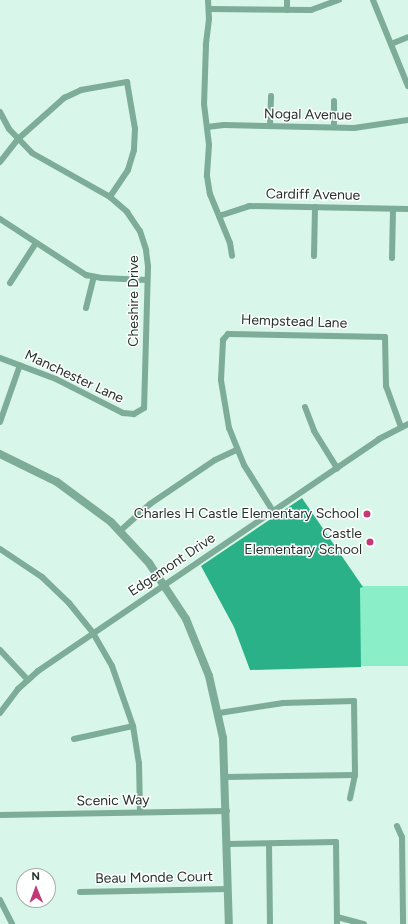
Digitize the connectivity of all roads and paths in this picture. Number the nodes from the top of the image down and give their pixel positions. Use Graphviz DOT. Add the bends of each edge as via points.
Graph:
graph roads {
  1 [pos="208,0"];
  2 [pos="287,0"];
  3 [pos="339,0"];
  4 [pos="373,0"];
  5 [pos="209,9"];
  6 [pos="287,10"];
  7 [pos="408,37"];
  8 [pos="391,44"];
  9 [pos="408,86"];
  10 [pos="271,96"];
  11 [pos="334,101"];
  12 [pos="0,112"];
  13 [pos="408,120"];
  14 [pos="270,126"];
  15 [pos="334,127"];
  16 [pos="207,128"];
  17 [pos="18,139"];
  18 [pos="0,162"];
  19 [pos="110,197"];
  20 [pos="315,207"];
  21 [pos="393,209"];
  22 [pos="408,209"];
  23 [pos="219,216"];
  24 [pos="0,219"];
  25 [pos="36,243"];
  26 [pos="232,256"];
  27 [pos="314,256"];
  28 [pos="392,258"];
  29 [pos="94,277"];
  30 [pos="147,280"];
  31 [pos="10,283"];
  32 [pos="86,308"];
  33 [pos="0,358"];
  34 [pos="20,365"];
  35 [pos="305,407"];
  36 [pos="138,413"];
  37 [pos="0,422"];
  38 [pos="408,424"];
  39 [pos="401,427"];
  40 [pos="236,450"];
  41 [pos="0,454"];
  42 [pos="337,468"];
  43 [pos="273,511"];
  44 [pos="120,531"];
  45 [pos="0,549"];
  46 [pos="165,585"];
  47 [pos="93,634"];
  48 [pos="0,650"];
  49 [pos="28,680"];
  50 [pos="0,713"];
  51 [pos="219,713"];
  52 [pos="133,726"];
  53 [pos="74,739"];
  54 [pos="355,775"];
  55 [pos="226,777"];
  56 [pos="350,798"];
  57 [pos="227,811"];
  58 [pos="140,812"];
  59 [pos="0,815"];
  60 [pos="398,826"];
  61 [pos="227,844"];
  62 [pos="269,844"];
  63 [pos="228,889"];
  64 [pos="80,892"];
  65 [pos="0,900"];
  66 [pos="337,916"];
  67 [pos="12,924"];
  68 [pos="229,924"];
  69 [pos="270,924"];
  70 [pos="337,924"];
  71 [pos="364,924"];
  72 [pos="404,924"];
  1 -- 5 [label="street"];
  2 -- 6 [label="street"];
  3 -- 6 [label="street" via="311,10"];
  4 -- 8 [label="street"];
  5 -- 6 [label="street"];
  5 -- 16 [label="street" via="205,64"];
  7 -- 8 [label="street"];
  8 -- 9 [label="street"];
  10 -- 14 [label="street"];
  11 -- 15 [label="street"];
  12 -- 17 [label="street, Cheshire Drive"];
  13 -- 15 [label="street, Nogal Avenue" via="369,127"];
  14 -- 15 [label="street, Nogal Avenue"];
  14 -- 16 [label="street, Nogal Avenue"];
  16 -- 23 [label="street" via="208,186"];
  17 -- 18 [label="street"];
  17 -- 19 [label="street, Cheshire Drive" via="40,159"];
  17 -- 19 [label="street" via="64,98 81,90 127,82 135,129 134,150 128,170"];
  19 -- 30 [label="street, Cheshire Drive" via="127,212 140,231 146,250"];
  20 -- 21 [label="street, Cardiff Avenue"];
  20 -- 23 [label="street, Cardiff Avenue" via="250,206"];
  20 -- 27 [label="street"];
  21 -- 22 [label="street, Cardiff Avenue"];
  21 -- 28 [label="street"];
  23 -- 26 [label="street" via="230,243"];
  24 -- 25 [label="street"];
  25 -- 29 [label="street" via="77,270"];
  25 -- 31 [label="street"];
  29 -- 30 [label="street"];
  29 -- 32 [label="street"];
  30 -- 36 [label="street, Cheshire Drive" via="144,404"];
  33 -- 34 [label="street, Manchester Lane"];
  34 -- 36 [label="street, Manchester Lane" via="56,379 123,413"];
  34 -- 37 [label="street"];
  35 -- 42 [label="street" via="314,431"];
  38 -- 39 [label="street, Edgemont Drive"];
  39 -- 40 [label="street, Hempstead Lane" via="386,386 385,337 231,333 223,340 221,380 225,412"];
  39 -- 42 [label="street, Edgemont Drive"];
  40 -- 43 [label="street, Hempstead Lane"];
  40 -- 44 [label="street" via="215,460 150,504"];
  41 -- 44 [label="street" via="57,482 97,510"];
  42 -- 43 [label="street, Edgemont Drive"];
  43 -- 46 [label="street, Edgemont Drive"];
  44 -- 46 [label="street"];
  45 -- 47 [label="street" via="52,586"];
  46 -- 47 [label="street, Edgemont Drive"];
  46 -- 51 [label="street" via="196,641"];
  47 -- 49 [label="street, Edgemont Drive"];
  47 -- 52 [label="street" via="120,683"];
  48 -- 49 [label="street"];
  49 -- 50 [label="street, Edgemont Drive"];
  51 -- 54 [label="street" via="283,703 354,701"];
  51 -- 55 [label="street"];
  52 -- 53 [label="street"];
  52 -- 58 [label="street" via="139,763"];
  54 -- 55 [label="street"];
  54 -- 56 [label="street"];
  55 -- 57 [label="street"];
  57 -- 58 [label="street, Scenic Way"];
  57 -- 61 [label="street"];
  58 -- 59 [label="street, Scenic Way"];
  60 -- 72 [label="street" via="402,837"];
  61 -- 62 [label="street"];
  61 -- 63 [label="street"];
  62 -- 66 [label="street" via="336,842"];
  62 -- 69 [label="street"];
  63 -- 64 [label="street, Beau Monde Court"];
  63 -- 68 [label="street"];
  65 -- 67 [label="street"];
  66 -- 70 [label="street"];
  66 -- 71 [label="street"];
}
